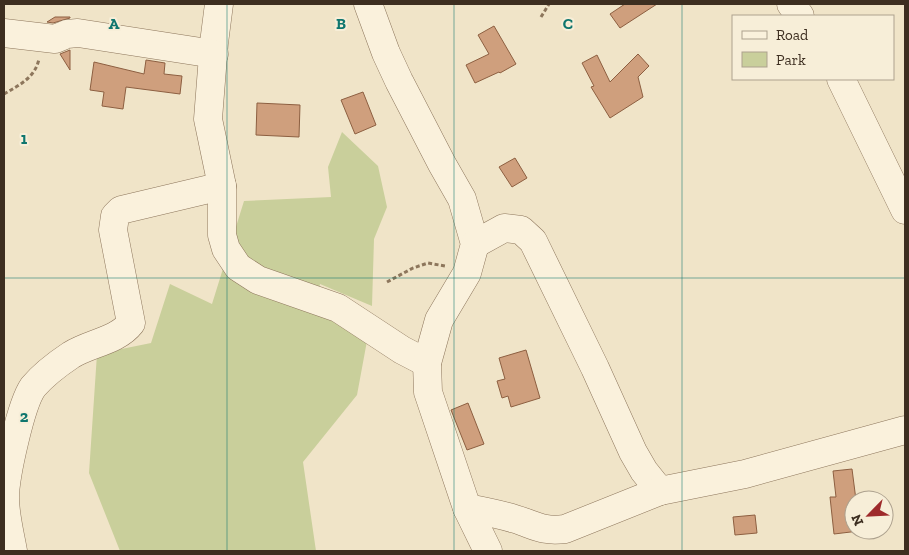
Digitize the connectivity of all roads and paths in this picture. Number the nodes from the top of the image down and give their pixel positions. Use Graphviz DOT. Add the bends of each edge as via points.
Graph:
graph roads {
  1 [pos="219,4"];
  2 [pos="368,4"];
  3 [pos="549,4"];
  4 [pos="791,4"];
  5 [pos="799,15"];
  6 [pos="541,17"];
  7 [pos="4,33"];
  8 [pos="43,38"];
  9 [pos="214,54"];
  10 [pos="841,80"];
  11 [pos="4,94"];
  12 [pos="222,186"];
  13 [pos="905,210"];
  14 [pos="474,244"];
  15 [pos="467,273"];
  16 [pos="386,282"];
  17 [pos="427,363"];
  18 [pos="905,430"];
  19 [pos="660,491"];
  20 [pos="467,508"];
  21 [pos="13,551"];
  22 [pos="488,551"];
  1 -- 9 [label="street"];
  2 -- 14 [label="street" via="399,80 462,199"];
  3 -- 6 [label="path"];
  4 -- 5 [label="street"];
  7 -- 8 [label="street"];
  8 -- 9 [label="street" via="55,39 78,33"];
  8 -- 11 [label="path" via="38,67 31,77"];
  9 -- 12 [label="street" via="208,119"];
  10 -- 13 [label="street"];
  12 -- 17 [label="street" via="222,235 238,267 258,280 338,308"];
  12 -- 21 [label="street" via="121,210 115,216 113,230 131,323 118,334 77,351 49,369 32,389 7,474 5,499"];
  14 -- 15 [label="street"];
  14 -- 19 [label="street" via="504,228 521,230 533,241 633,452"];
  15 -- 16 [label="path" via="448,266 428,264"];
  15 -- 17 [label="street" via="439,320"];
  17 -- 20 [label="street" via="428,392"];
  18 -- 19 [label="street" via="744,474"];
  19 -- 20 [label="street" via="565,529 554,530"];
  20 -- 22 [label="street"];
}
